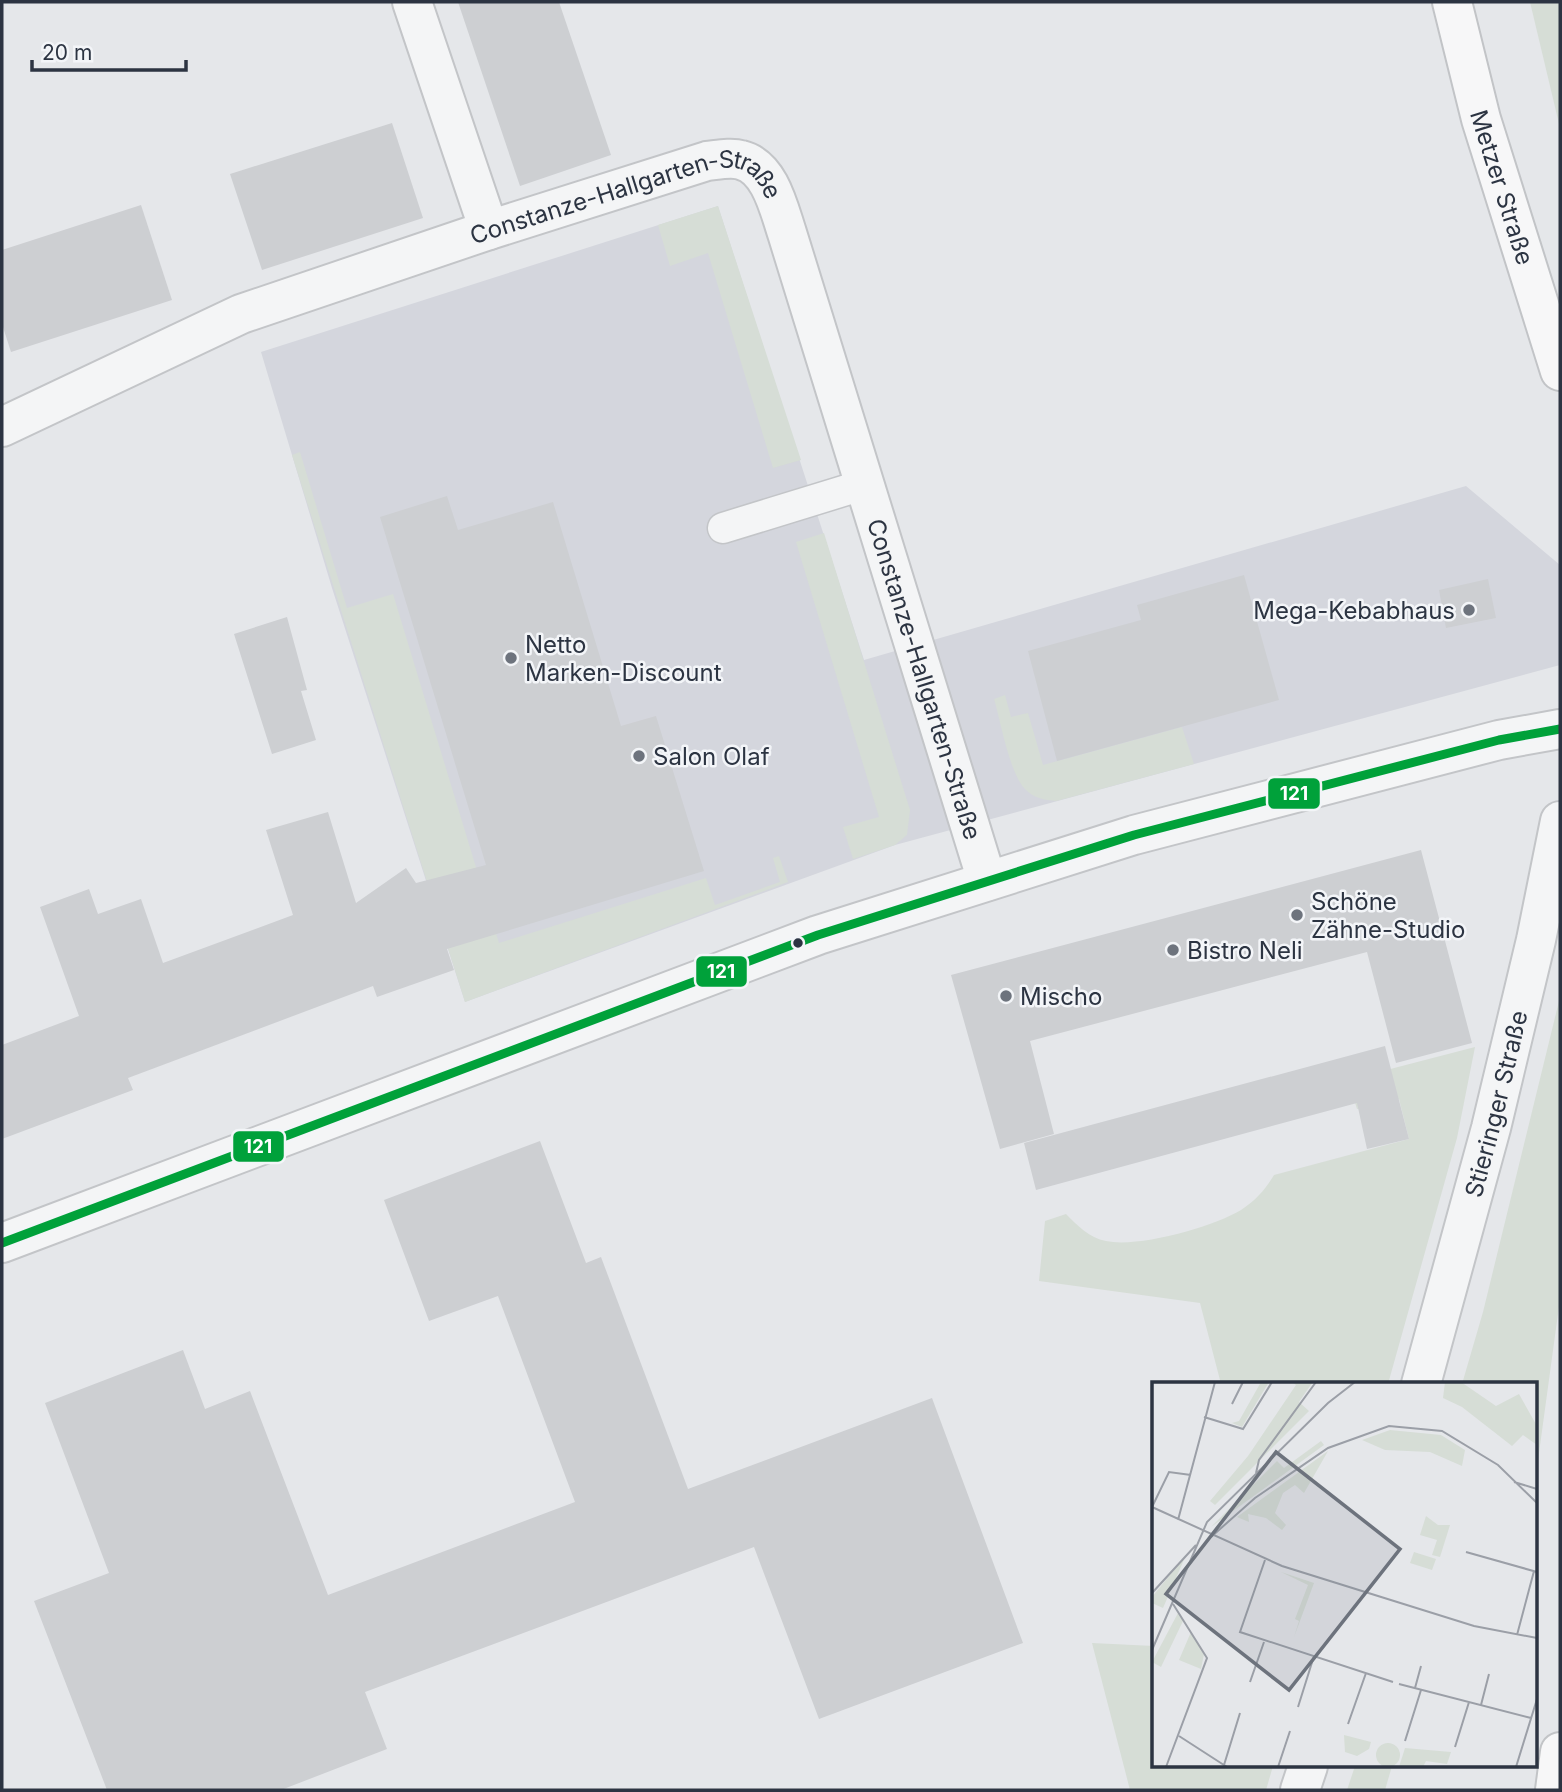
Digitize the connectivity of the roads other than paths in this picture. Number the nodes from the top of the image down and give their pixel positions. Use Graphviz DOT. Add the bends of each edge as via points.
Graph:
graph roads {
  1 [pos="412,2"];
  2 [pos="1452,2"];
  3 [pos="489,230"];
  4 [pos="1560,371"];
  5 [pos="5,416"];
  6 [pos="866,484"];
  7 [pos="723,528"];
  8 [pos="1560,729"];
  9 [pos="1560,741"];
  10 [pos="1560,821"];
  11 [pos="987,881"];
  12 [pos="2,1243"];
  13 [pos="1423,1382"];
  14 [pos="1560,1752"];
  15 [pos="1307,1768"];
  16 [pos="1300,1790"];
  17 [pos="1555,1790"];
  1 -- 3 [label="street"];
  2 -- 4 [label="main road, Metzer Straße" via="1481,119"];
  3 -- 5 [label="street, Constanze-Hallgarten-Straße" via="241,314"];
  3 -- 6 [label="street, Constanze-Hallgarten-Straße" via="707,161 741,160 761,173 774,195"];
  6 -- 7 [label="lane"];
  6 -- 11 [label="street, Constanze-Hallgarten-Straße"];
  8 -- 9 [label="street"];
  8 -- 11 [label="street" via="1499,740 1184,822"];
  10 -- 13 [label="street, Stieringer Straße" via="1494,1116"];
  11 -- 12 [label="street" via="818,935"];
  14 -- 17 [label="main road"];
  15 -- 16 [label="street"];
}
